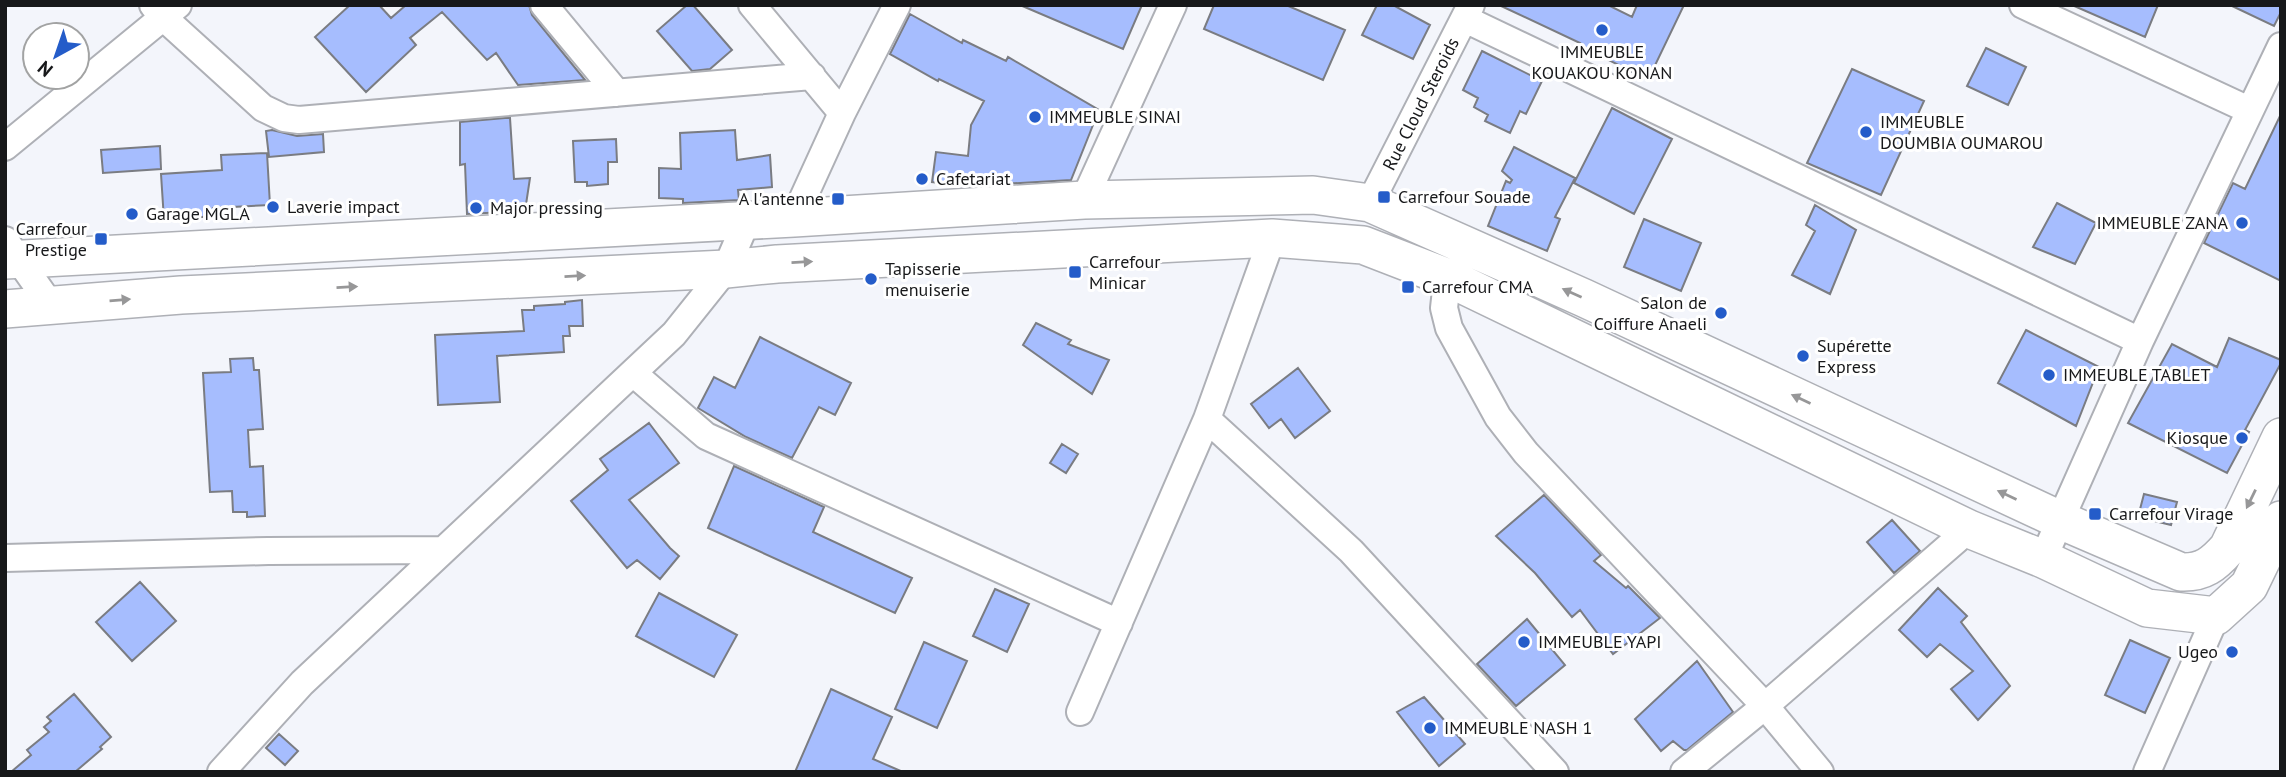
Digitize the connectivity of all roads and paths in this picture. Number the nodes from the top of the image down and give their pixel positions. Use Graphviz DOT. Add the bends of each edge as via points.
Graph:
graph roads {
  1 [pos="544,5"];
  2 [pos="752,5"];
  3 [pos="897,5"];
  4 [pos="1173,5"];
  5 [pos="2023,5"];
  6 [pos="165,9"];
  7 [pos="1468,12"];
  8 [pos="2281,46"];
  9 [pos="812,76"];
  10 [pos="617,93"];
  11 [pos="2249,110"];
  12 [pos="842,113"];
  13 [pos="5,147"];
  14 [pos="1084,200"];
  15 [pos="1370,203"];
  16 [pos="794,218"];
  17 [pos="747,220"];
  18 [pos="1272,238"];
  19 [pos="10,253"];
  20 [pos="726,269"];
  21 [pos="1451,279"];
  22 [pos="52,307"];
  23 [pos="5,309"];
  24 [pos="2140,341"];
  25 [pos="632,373"];
  26 [pos="1207,419"];
  27 [pos="2281,437"];
  28 [pos="2060,520"];
  29 [pos="2281,520"];
  30 [pos="1969,529"];
  31 [pos="442,550"];
  32 [pos="5,558"];
  33 [pos="2043,559"];
  34 [pos="2216,616"];
  35 [pos="1119,623"];
  36 [pos="1765,706"];
  37 [pos="1080,712"];
  38 [pos="221,772"];
  39 [pos="1555,772"];
  40 [pos="1684,772"];
  41 [pos="1820,772"];
  42 [pos="2147,772"];
  1 -- 10 [label="street"];
  2 -- 9 [label="street"];
  3 -- 12 [label="street"];
  4 -- 14 [label="street"];
  5 -- 11 [label="street"];
  6 -- 10 [label="street" via="262,108 284,118"];
  6 -- 13 [label="street"];
  7 -- 15 [label="street, Rue Cloud Steroids"];
  7 -- 24 [label="street"];
  8 -- 11 [label="street"];
  9 -- 10 [label="street"];
  9 -- 12 [label="street"];
  11 -- 24 [label="street"];
  12 -- 16 [label="street"];
  14 -- 15 [label="main road" via="1313,195"];
  14 -- 16 [label="main road"];
  28 -- 15 [label="main road, one-way"];
  16 -- 17 [label="main road"];
  17 -- 19 [label="main road"];
  17 -- 20 [label="street"];
  20 -- 18 [label="main road, one-way"];
  18 -- 21 [label="main road" via="1363,244"];
  18 -- 26 [label="street"];
  19 -- 22 [label="street"];
  22 -- 20 [label="main road, one-way" via="181,295"];
  20 -- 25 [label="street" via="674,334"];
  21 -- 30 [label="main road"];
  21 -- 36 [label="street" via="1444,308 1449,328 1498,416 1526,453"];
  22 -- 23 [label="main road"];
  24 -- 28 [label="street"];
  25 -- 31 [label="street"];
  25 -- 35 [label="street" via="706,436"];
  26 -- 35 [label="street"];
  26 -- 39 [label="street" via="1351,551"];
  27 -- 28 [label="main road, one-way" via="2228,548 2216,562 2196,573 2181,572"];
  28 -- 33 [label="street"];
  29 -- 34 [label="main road" via="2249,586"];
  30 -- 33 [label="main road"];
  30 -- 36 [label="street"];
  31 -- 32 [label="street"];
  31 -- 38 [label="street" via="302,683"];
  33 -- 34 [label="main road" via="2147,608"];
  34 -- 42 [label="street"];
  35 -- 37 [label="street"];
  36 -- 40 [label="street"];
  36 -- 41 [label="street"];
}
